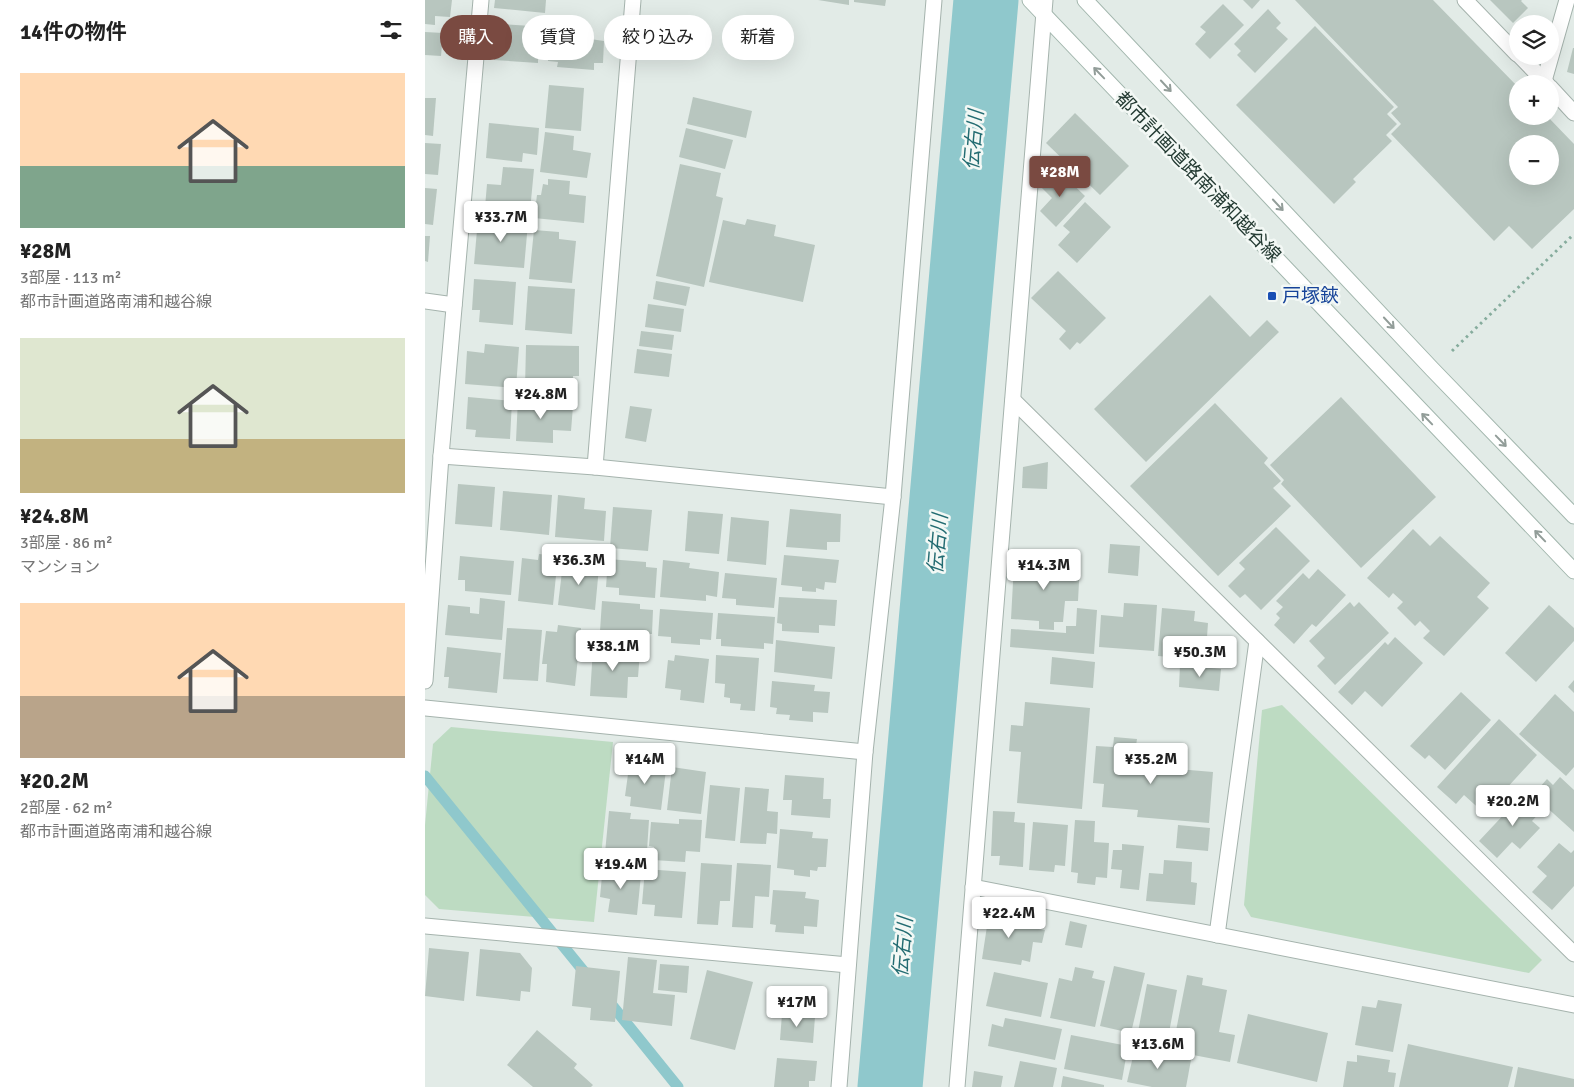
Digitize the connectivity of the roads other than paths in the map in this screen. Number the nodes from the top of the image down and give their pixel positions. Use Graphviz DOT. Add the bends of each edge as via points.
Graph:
graph roads {
  1 [pos="481,0"];
  2 [pos="633,0"];
  3 [pos="933,0"];
  4 [pos="1030,0"];
  5 [pos="1045,0"];
  6 [pos="1085,0"];
  7 [pos="1465,0"];
  8 [pos="1567,0"];
  9 [pos="1045,16"];
  10 [pos="1509,45"];
  11 [pos="1529,65"];
  12 [pos="1538,75"];
  13 [pos="1549,75"];
  14 [pos="1559,97"];
  15 [pos="1574,113"];
  16 [pos="425,301"];
  17 [pos="454,305"];
  18 [pos="1013,400"];
  19 [pos="441,456"];
  20 [pos="595,467"];
  21 [pos="893,497"];
  22 [pos="1574,516"];
  23 [pos="1574,571"];
  24 [pos="1257,641"];
  25 [pos="425,681"];
  26 [pos="425,708"];
  27 [pos="865,752"];
  28 [pos="973,887"];
  29 [pos="425,926"];
  30 [pos="1217,935"];
  31 [pos="1574,954"];
  32 [pos="848,964"];
  33 [pos="1574,1005"];
  34 [pos="839,1087"];
  35 [pos="957,1087"];
  1 -- 17 [label="street"];
  2 -- 20 [label="street"];
  3 -- 21 [label="street"];
  4 -- 9 [label="street, 都市計画道路南浦和越谷線"];
  5 -- 9 [label="street"];
  6 -- 22 [label="street, 都市計画道路南浦和越谷線, one-way"];
  7 -- 10 [label="street"];
  8 -- 13 [label="street"];
  9 -- 18 [label="street"];
  23 -- 9 [label="street, 都市計画道路南浦和越谷線, one-way"];
  11 -- 12 [label="street"];
  14 -- 15 [label="street"];
  16 -- 17 [label="street"];
  17 -- 19 [label="street"];
  18 -- 24 [label="street"];
  18 -- 28 [label="street"];
  19 -- 20 [label="street"];
  19 -- 25 [label="street"];
  20 -- 21 [label="street"];
  21 -- 27 [label="street"];
  24 -- 30 [label="street"];
  24 -- 31 [label="street"];
  26 -- 27 [label="street"];
  27 -- 32 [label="street"];
  28 -- 30 [label="street"];
  28 -- 35 [label="street"];
  29 -- 32 [label="street"];
  30 -- 33 [label="street"];
  32 -- 34 [label="street"];
}
